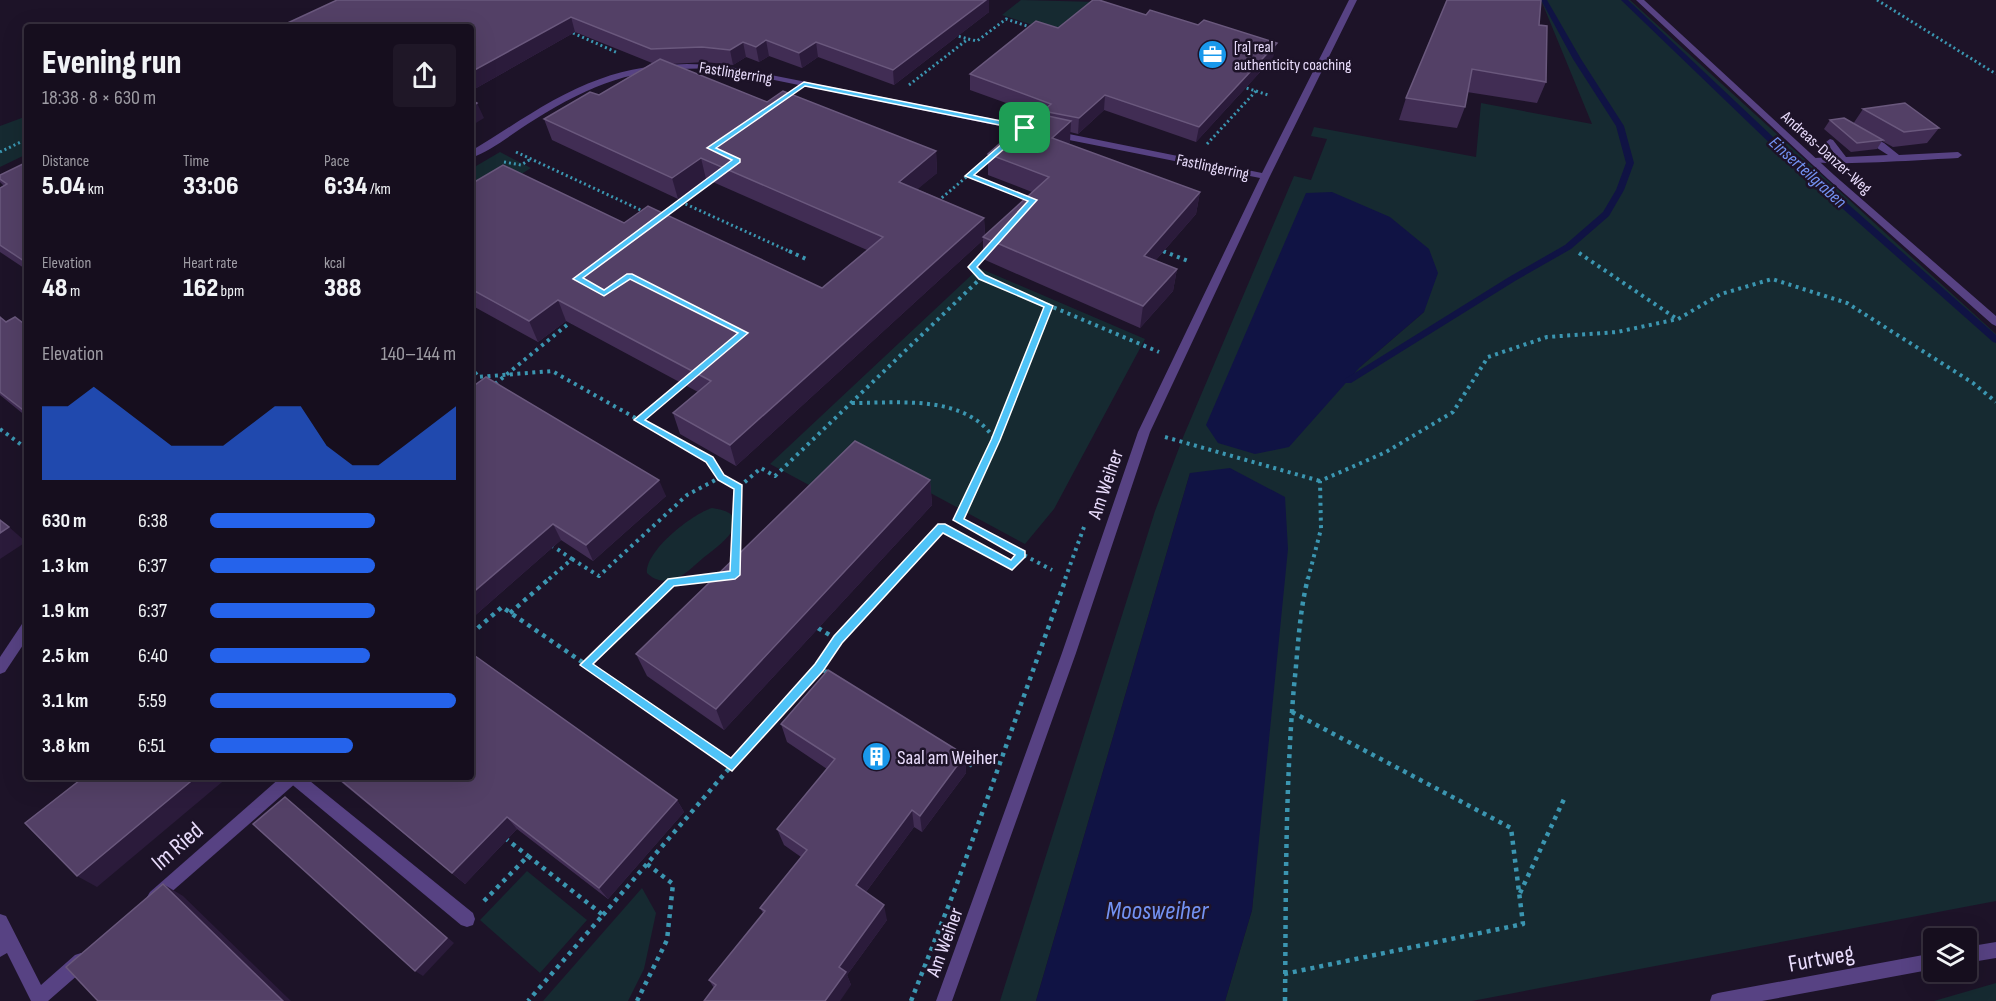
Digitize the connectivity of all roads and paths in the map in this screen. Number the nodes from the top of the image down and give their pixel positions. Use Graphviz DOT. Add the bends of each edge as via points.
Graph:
graph roads {
  1 [pos="1353,0"];
  2 [pos="1640,0"];
  3 [pos="1877,0"];
  4 [pos="582,27"];
  5 [pos="1038,29"];
  6 [pos="948,33"];
  7 [pos="968,39"];
  8 [pos="654,68"];
  9 [pos="1996,74"];
  10 [pos="1235,84"];
  11 [pos="1256,91"];
  12 [pos="1268,95"];
  13 [pos="889,101"];
  14 [pos="1854,130"];
  15 [pos="24,140"];
  16 [pos="494,142"];
  17 [pos="1830,142"];
  18 [pos="0,152"];
  19 [pos="474,153"];
  20 [pos="1958,154"];
  21 [pos="993,155"];
  22 [pos="1897,158"];
  23 [pos="532,159"];
  24 [pos="1192,161"];
  25 [pos="1814,161"];
  26 [pos="1845,162"];
  27 [pos="500,163"];
  28 [pos="718,174"];
  29 [pos="968,176"];
  30 [pos="1265,176"];
  31 [pos="681,202"];
  32 [pos="932,206"];
  33 [pos="1026,209"];
  34 [pos="649,214"];
  35 [pos="660,219"];
  36 [pos="1155,248"];
  37 [pos="987,251"];
  38 [pos="1579,253"];
  39 [pos="806,259"];
  40 [pos="1188,261"];
  41 [pos="982,277"];
  42 [pos="1049,306"];
  43 [pos="579,315"];
  44 [pos="1678,319"];
  45 [pos="1996,322"];
  46 [pos="1160,353"];
  47 [pos="474,372"];
  48 [pos="512,372"];
  49 [pos="691,376"];
  50 [pos="487,391"];
  51 [pos="1996,402"];
  52 [pos="851,404"];
  53 [pos="639,420"];
  54 [pos="0,429"];
  55 [pos="1144,432"];
  56 [pos="996,440"];
  57 [pos="24,447"];
  58 [pos="721,477"];
  59 [pos="1320,481"];
  60 [pos="739,488"];
  61 [pos="542,539"];
  62 [pos="1022,554"];
  63 [pos="572,559"];
  64 [pos="735,564"];
  65 [pos="1052,570"];
  66 [pos="724,576"];
  67 [pos="510,613"];
  68 [pos="818,628"];
  69 [pos="474,631"];
  70 [pos="24,632"];
  71 [pos="838,640"];
  72 [pos="585,665"];
  73 [pos="819,667"];
  74 [pos="0,668"];
  75 [pos="838,680"];
  76 [pos="1292,712"];
  77 [pos="952,753"];
  78 [pos="732,765"];
  79 [pos="976,768"];
  80 [pos="290,780"];
  81 [pos="297,780"];
  82 [pos="1565,797"];
  83 [pos="501,834"];
  84 [pos="528,856"];
  85 [pos="647,864"];
  86 [pos="1519,894"];
  87 [pos="144,907"];
  88 [pos="603,915"];
  89 [pos="467,919"];
  90 [pos="0,922"];
  91 [pos="5,945"];
  92 [pos="1996,950"];
  93 [pos="91,952"];
  94 [pos="1977,953"];
  95 [pos="1923,963"];
  96 [pos="1284,974"];
  97 [pos="40,1000"];
  98 [pos="528,1001"];
  99 [pos="637,1001"];
  100 [pos="944,1001"];
  101 [pos="1285,1001"];
  102 [pos="1718,1001"];
  1 -- 30 [label="street, Am Weiher"];
  2 -- 25 [label="street, Andreas-Danzer-Weg"];
  3 -- 9 [label="path"];
  4 -- 8 [label="path" via="573,33"];
  5 -- 7 [label="path" via="1006,19 977,41"];
  6 -- 7 [label="path"];
  7 -- 13 [label="path"];
  8 -- 13 [label="street, Fastlingerring" via="720,67"];
  8 -- 16 [label="street, Fastlingerring" via="589,86"];
  10 -- 11 [label="path"];
  11 -- 12 [label="path"];
  11 -- 24 [label="path"];
  13 -- 24 [label="street, Fastlingerring"];
  14 -- 22 [label="street"];
  15 -- 18 [label="path"];
  16 -- 19 [label="street, Fastlingerring"];
  16 -- 23 [label="path"];
  17 -- 26 [label="street"];
  20 -- 22 [label="street"];
  21 -- 29 [label="path"];
  22 -- 26 [label="street"];
  23 -- 27 [label="path" via="521,165"];
  23 -- 34 [label="path"];
  24 -- 30 [label="street, Fastlingerring"];
  25 -- 26 [label="street"];
  25 -- 45 [label="street, Andreas-Danzer-Weg"];
  28 -- 31 [label="path"];
  29 -- 32 [label="path"];
  29 -- 33 [label="path" via="1033,200"];
  30 -- 55 [label="street, Am Weiher"];
  31 -- 35 [label="path"];
  31 -- 39 [label="path"];
  36 -- 40 [label="path"];
  37 -- 41 [label="path" via="972,267"];
  38 -- 44 [label="path"];
  41 -- 42 [label="path"];
  41 -- 52 [label="path"];
  42 -- 46 [label="path"];
  42 -- 56 [label="path"];
  43 -- 48 [label="path"];
  44 -- 51 [label="path" via="1721,294 1772,279 1847,303"];
  44 -- 59 [label="path" via="1617,332 1547,337 1488,357 1453,412 1386,452"];
  47 -- 48 [label="path" via="477,377"];
  48 -- 50 [label="path"];
  48 -- 53 [label="path" via="552,371"];
  49 -- 53 [label="path"];
  52 -- 56 [label="path" via="887,402 943,407 975,418"];
  52 -- 60 [label="path" via="775,476 761,468"];
  53 -- 58 [label="path" via="710,460"];
  54 -- 57 [label="path"];
  55 -- 59 [label="path"];
  55 -- 100 [label="street, Am Weiher"];
  56 -- 62 [label="path" via="958,520"];
  58 -- 60 [label="path"];
  58 -- 63 [label="path" via="687,495 599,576"];
  59 -- 76 [label="path" via="1321,530 1302,602"];
  60 -- 64 [label="path"];
  61 -- 63 [label="path"];
  62 -- 65 [label="path"];
  62 -- 71 [label="path" via="1012,565 942,527"];
  63 -- 67 [label="path"];
  66 -- 72 [label="path" via="672,582"];
  67 -- 69 [label="path" via="502,607"];
  67 -- 72 [label="path"];
  68 -- 71 [label="path"];
  70 -- 74 [label="street"];
  71 -- 73 [label="path"];
  72 -- 78 [label="path"];
  73 -- 75 [label="path"];
  73 -- 78 [label="path"];
  76 -- 86 [label="path" via="1511,828"];
  76 -- 96 [label="path"];
  77 -- 79 [label="path"];
  78 -- 85 [label="path"];
  80 -- 87 [label="street, Im Ried"];
  81 -- 89 [label="street, Im Ried"];
  82 -- 86 [label="path"];
  83 -- 84 [label="path"];
  84 -- 88 [label="path"];
  84 -- 89 [label="path"];
  85 -- 88 [label="path"];
  85 -- 99 [label="path" via="673,884 668,940"];
  86 -- 96 [label="path" via="1523,924"];
  88 -- 98 [label="path"];
  90 -- 91 [label="street"];
  91 -- 97 [label="street"];
  92 -- 94 [label="street"];
  93 -- 97 [label="street"];
  95 -- 102 [label="street, Furtweg"];
  96 -- 101 [label="path"];
}
